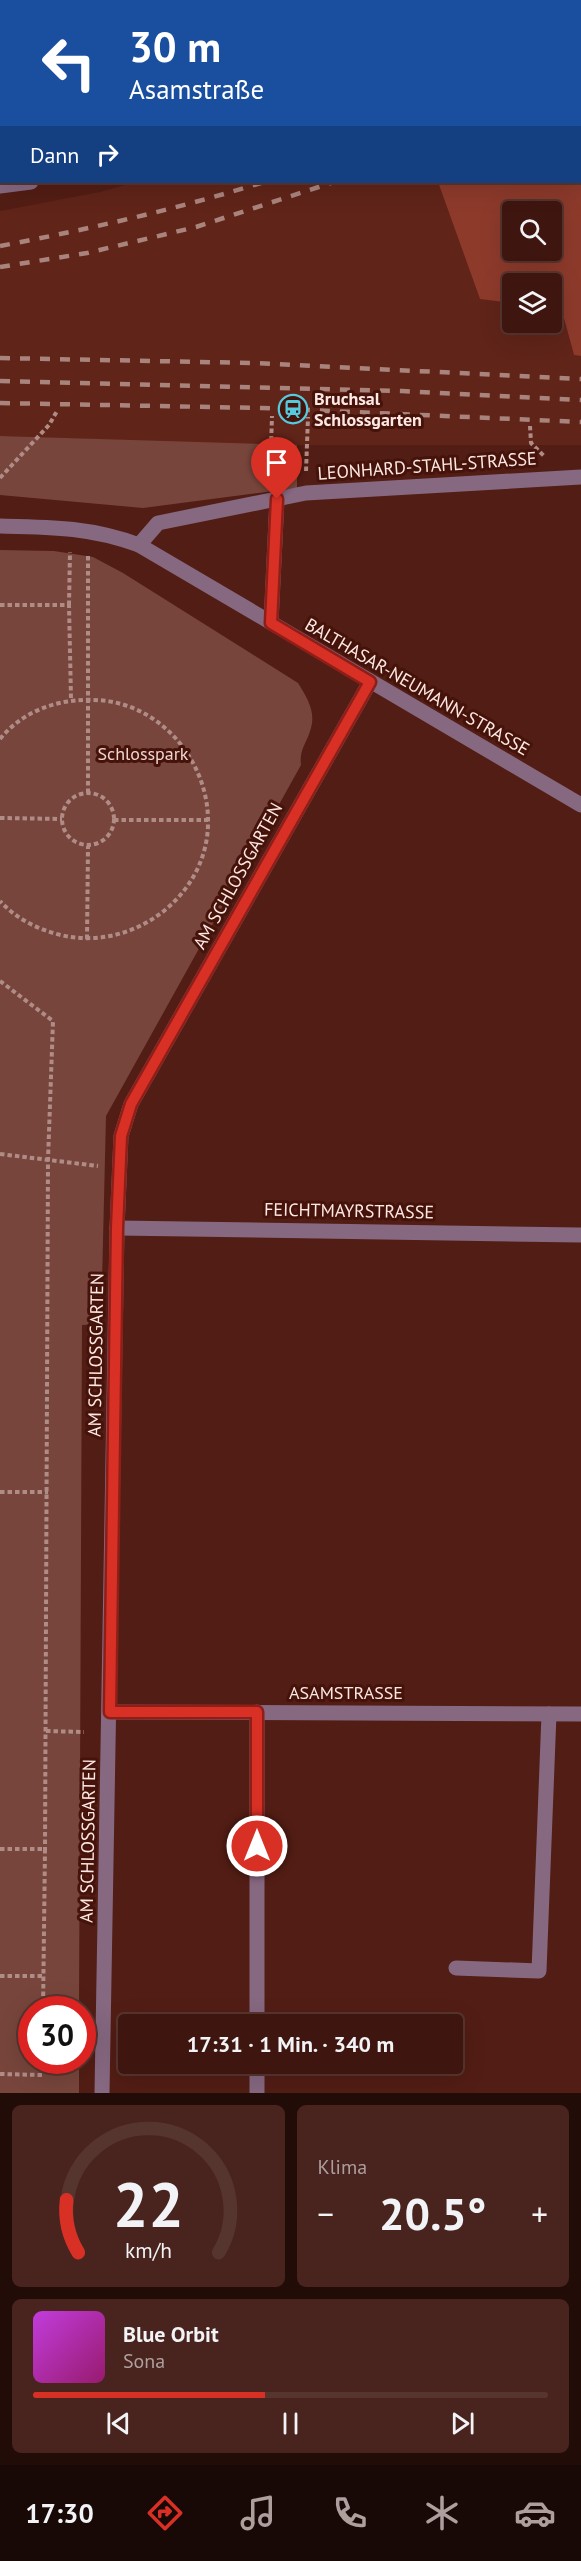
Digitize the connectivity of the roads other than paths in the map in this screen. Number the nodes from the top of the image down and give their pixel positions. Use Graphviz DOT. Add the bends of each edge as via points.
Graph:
graph roads {
  1 [pos="23,183"];
  2 [pos="0,186"];
  3 [pos="581,477"];
  4 [pos="277,499"];
  5 [pos="0,526"];
  6 [pos="139,545"];
  7 [pos="271,623"];
  8 [pos="370,682"];
  9 [pos="581,806"];
  10 [pos="117,1228"];
  11 [pos="581,1235"];
  12 [pos="110,1712"];
  13 [pos="257,1712"];
  14 [pos="549,1714"];
  15 [pos="581,1714"];
  16 [pos="456,1968"];
  17 [pos="257,2014"];
  18 [pos="257,2074"];
  19 [pos="102,2093"];
  20 [pos="257,2093"];
  1 -- 2 [label="street"];
  3 -- 4 [label="street, LEONHARD-STAHL-STRASSE" via="306,493"];
  4 -- 6 [label="street, LEONHARD-STAHL-STRASSE" via="158,523"];
  4 -- 7 [label="street"];
  5 -- 6 [label="street, BALTHASAR-NEUMANN-STRASSE" via="88,530"];
  6 -- 7 [label="street, BALTHASAR-NEUMANN-STRASSE"];
  7 -- 8 [label="street, BALTHASAR-NEUMANN-STRASSE"];
  8 -- 9 [label="street, BALTHASAR-NEUMANN-STRASSE"];
  8 -- 10 [label="street, AM SCHLOSSGARTEN" via="131,1104 121,1136"];
  10 -- 11 [label="street, FEICHTMAYRSTRASSE"];
  10 -- 12 [label="street, AM SCHLOSSGARTEN"];
  12 -- 13 [label="street, ASAMSTRASSE"];
  12 -- 19 [label="street, AM SCHLOSSGARTEN"];
  13 -- 14 [label="street, ASAMSTRASSE"];
  13 -- 17 [label="street"];
  14 -- 15 [label="street, ASAMSTRASSE"];
  14 -- 16 [label="street" via="539,1971"];
  18 -- 20 [label="street"];
}
